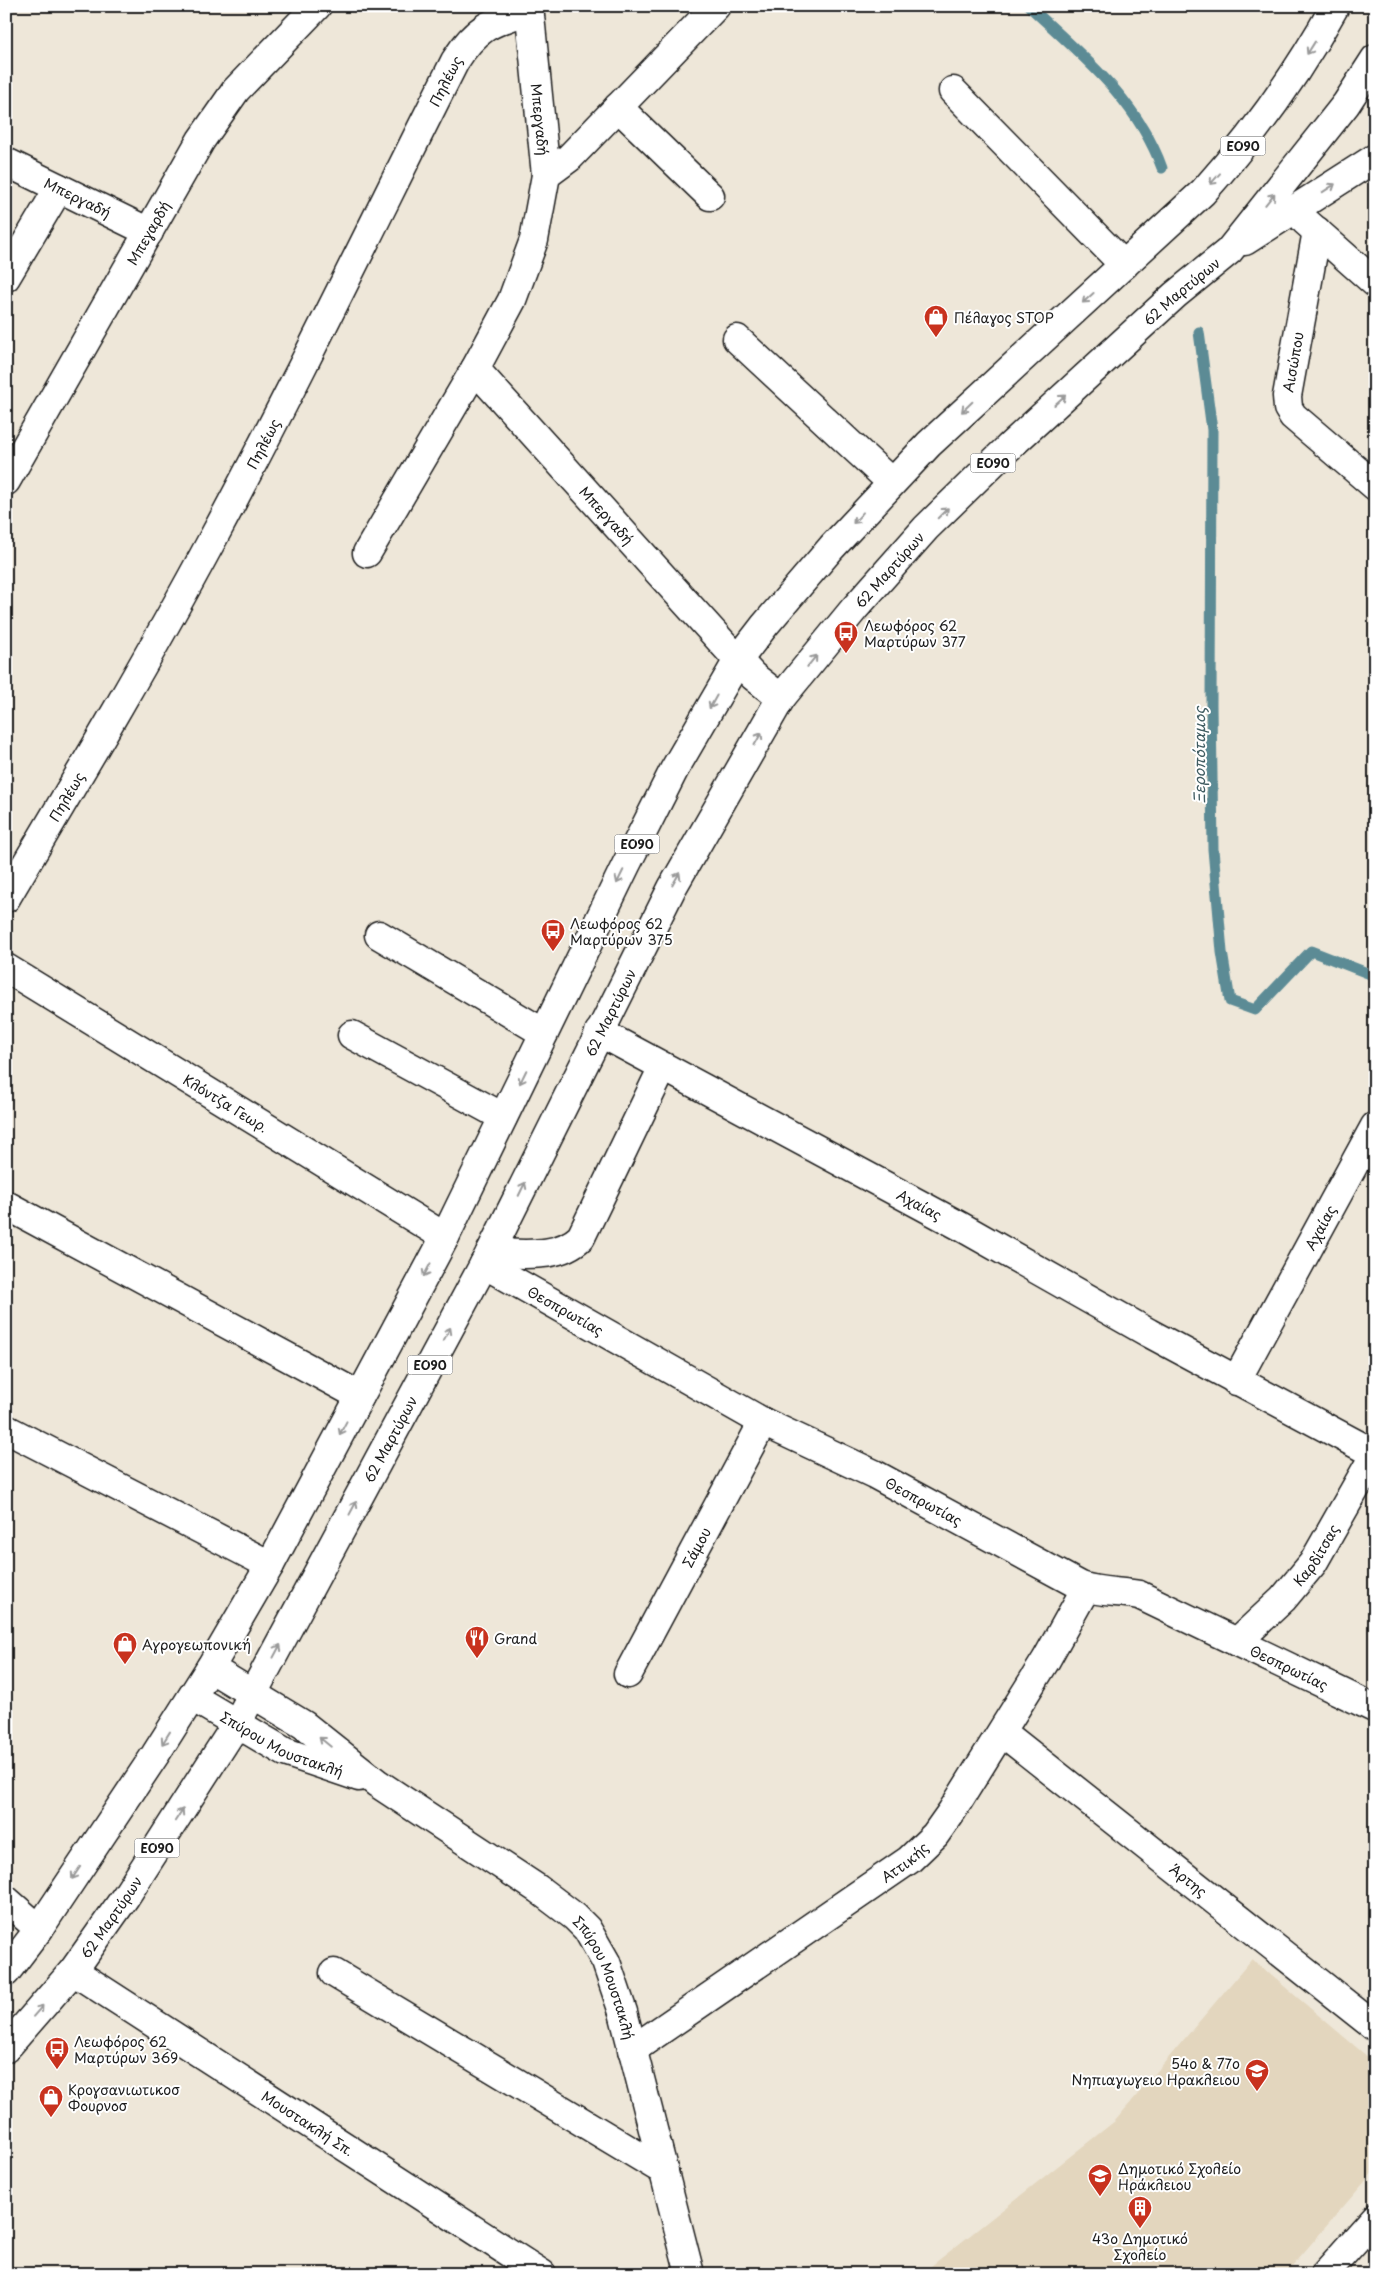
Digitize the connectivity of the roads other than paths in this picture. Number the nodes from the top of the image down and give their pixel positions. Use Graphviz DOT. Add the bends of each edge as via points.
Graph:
graph roads {
  1 [pos="317,6"];
  2 [pos="716,6"];
  3 [pos="1335,6"];
  4 [pos="530,8"];
  5 [pos="1375,59"];
  6 [pos="953,92"];
  7 [pos="618,107"];
  8 [pos="1375,158"];
  9 [pos="6,162"];
  10 [pos="546,175"];
  11 [pos="59,188"];
  12 [pos="710,196"];
  13 [pos="1294,210"];
  14 [pos="1317,231"];
  15 [pos="149,232"];
  16 [pos="1228,250"];
  17 [pos="1124,266"];
  18 [pos="6,278"];
  19 [pos="1375,284"];
  20 [pos="737,339"];
  21 [pos="475,369"];
  22 [pos="6,480"];
  23 [pos="891,482"];
  24 [pos="1375,486"];
  25 [pos="367,553"];
  26 [pos="738,660"];
  27 [pos="781,698"];
  28 [pos="6,898"];
  29 [pos="379,935"];
  30 [pos="6,968"];
  31 [pos="599,1032"];
  32 [pos="544,1033"];
  33 [pos="352,1035"];
  34 [pos="663,1067"];
  35 [pos="503,1117"];
  36 [pos="1375,1126"];
  37 [pos="6,1205"];
  38 [pos="445,1237"];
  39 [pos="487,1258"];
  40 [pos="1236,1381"];
  41 [pos="360,1396"];
  42 [pos="763,1422"];
  43 [pos="6,1429"];
  44 [pos="1375,1454"];
  45 [pos="270,1565"];
  46 [pos="1086,1588"];
  47 [pos="1237,1642"];
  48 [pos="210,1668"];
  49 [pos="628,1674"];
  50 [pos="254,1694"];
  51 [pos="192,1697"];
  52 [pos="1374,1708"];
  53 [pos="237,1723"];
  54 [pos="1002,1732"];
  55 [pos="376,1783"];
  56 [pos="6,1900"];
  57 [pos="39,1929"];
  58 [pos="74,1971"];
  59 [pos="6,1972"];
  60 [pos="334,1973"];
  61 [pos="1375,2027"];
  62 [pos="6,2048"];
  63 [pos="632,2050"];
  64 [pos="664,2171"];
  65 [pos="1375,2218"];
  66 [pos="542,2274"];
  67 [pos="690,2274"];
  68 [pos="1325,2274"];
  1 -- 15 [label="street, Μπεγαρδή" via="224,105"];
  2 -- 7 [label="street"];
  3 -- 17 [label="street, ΕΟ90, one-way" via="1290,81 1235,156 1203,192"];
  4 -- 10 [label="street, Μπεργαδή"];
  4 -- 28 [label="street, Πηλέως" via="495,20 478,31 455,61 212,540 131,686"];
  16 -- 5 [label="street, 62 Μαρτύρων / ΕΟ90, one-way" via="1346,104"];
  6 -- 17 [label="street"];
  7 -- 10 [label="street" via="569,158"];
  7 -- 12 [label="street"];
  13 -- 8 [label="street, one-way"];
  9 -- 11 [label="street, Μπεργαδή"];
  10 -- 21 [label="street, Μπεργαδή" via="534,240 512,300"];
  11 -- 15 [label="street, Μπεργαδή"];
  11 -- 18 [label="street"];
  13 -- 14 [label="street"];
  13 -- 16 [label="street"];
  14 -- 19 [label="street"];
  14 -- 24 [label="street, Αισώπου" via="1287,396 1288,408 1293,416"];
  15 -- 22 [label="street, Μπεγαρδή"];
  27 -- 16 [label="street, 62 Μαρτύρων / ΕΟ90, one-way" via="926,528 1009,447"];
  17 -- 23 [label="street, ΕΟ90, one-way" via="978,396"];
  20 -- 23 [label="street"];
  21 -- 25 [label="street, Μπεργαδή"];
  21 -- 26 [label="street, Μπεργαδή"];
  23 -- 26 [label="street, ΕΟ90, one-way" via="790,595"];
  26 -- 27 [label="street, Μπεργαδή"];
  26 -- 32 [label="street, ΕΟ90, one-way" via="670,779"];
  31 -- 27 [label="street, 62 Μαρτύρων / ΕΟ90, one-way" via="672,888"];
  29 -- 32 [label="street"];
  30 -- 38 [label="street, Κλόντζα Γεωρ."];
  31 -- 34 [label="street, Αχαίας"];
  39 -- 31 [label="street, 62 Μαρτύρων / ΕΟ90, one-way"];
  32 -- 35 [label="street, ΕΟ90, one-way"];
  33 -- 35 [label="street"];
  34 -- 39 [label="street" via="581,1236 572,1246 555,1252"];
  34 -- 40 [label="street, Αχαίας" via="960,1226"];
  35 -- 38 [label="street, ΕΟ90"];
  36 -- 40 [label="street, Αχαίας"];
  37 -- 41 [label="street"];
  38 -- 41 [label="street, ΕΟ90, one-way"];
  39 -- 42 [label="street, Θεσπρωτίας"];
  50 -- 39 [label="street, 62 Μαρτύρων / ΕΟ90, one-way"];
  40 -- 44 [label="street, Αχαίας"];
  41 -- 45 [label="street, ΕΟ90, one-way"];
  42 -- 46 [label="street, Θεσπρωτίας" via="874,1474"];
  42 -- 49 [label="street, Σάμου"];
  43 -- 45 [label="street"];
  44 -- 47 [label="street, Καρδίτσας" via="1312,1563 1283,1599"];
  45 -- 48 [label="street, ΕΟ90"];
  46 -- 47 [label="street, Θεσπρωτίας" via="1139,1595"];
  46 -- 54 [label="street, Αττικής"];
  47 -- 52 [label="street, Θεσπρωτίας"];
  48 -- 50 [label="street, Σπύρου Μουστακλή"];
  48 -- 51 [label="street, ΕΟ90"];
  50 -- 53 [label="street, 62 Μαρτύρων / ΕΟ90"];
  55 -- 50 [label="street, Σπύρου Μουστακλή, one-way" via="304,1725"];
  51 -- 53 [label="street, Σπύρου Μουστακλή"];
  51 -- 57 [label="street, ΕΟ90, one-way"];
  53 -- 55 [label="street, Σπύρου Μουστακλή" via="285,1752"];
  58 -- 53 [label="street, 62 Μαρτύρων / ΕΟ90, one-way"];
  54 -- 61 [label="street, Άρτης"];
  54 -- 63 [label="street, Αττικής" via="935,1835 909,1860"];
  55 -- 63 [label="street, Σπύρου Μουστακλή" via="489,1856 587,1929 606,1962 624,2012"];
  56 -- 57 [label="street"];
  57 -- 59 [label="street, ΕΟ90"];
  62 -- 58 [label="street, 62 Μαρτύρων / ΕΟ90, one-way"];
  58 -- 66 [label="street, Μουστακλή Σπ."];
  60 -- 64 [label="street"];
  63 -- 64 [label="street, Σπύρου Μουστακλή"];
  64 -- 67 [label="street, Σπύρου Μουστακλή"];
  65 -- 68 [label="street"];
}
